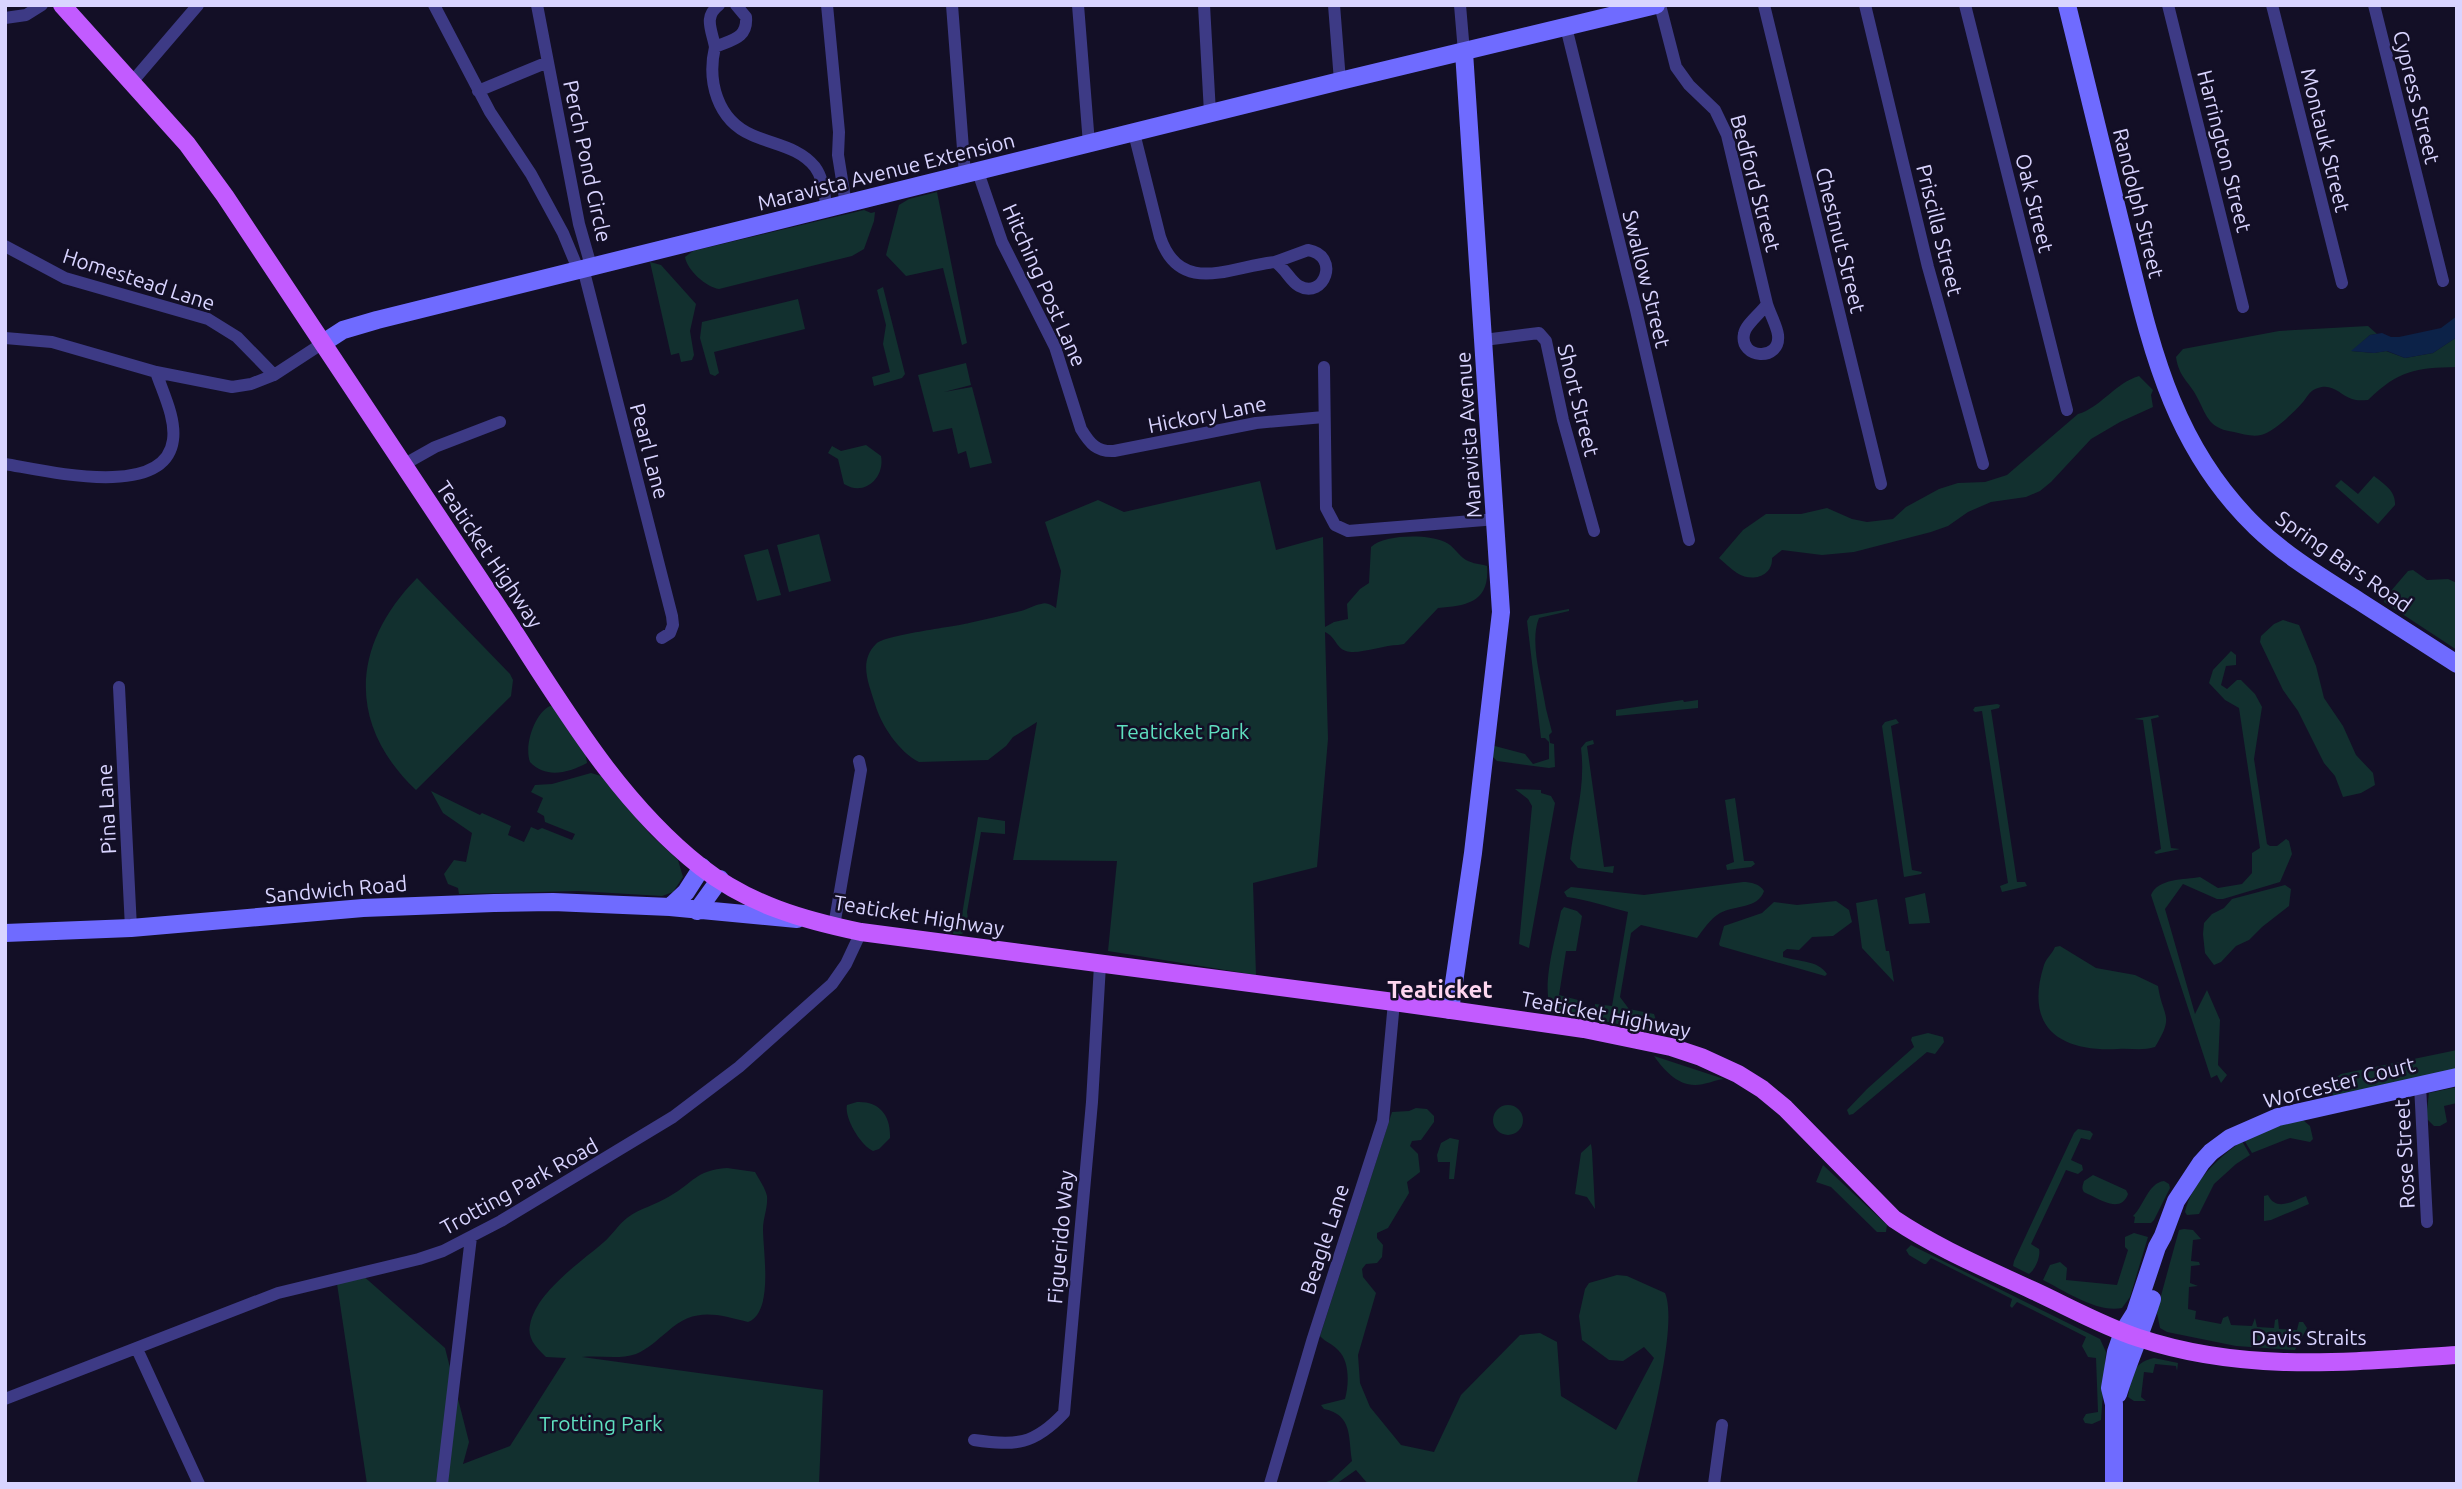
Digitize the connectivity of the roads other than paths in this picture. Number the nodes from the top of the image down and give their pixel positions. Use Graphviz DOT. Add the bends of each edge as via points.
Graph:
graph roads {
  1 [pos="42,5"];
  2 [pos="62,5"];
  3 [pos="198,5"];
  4 [pos="434,5"];
  5 [pos="537,5"];
  6 [pos="719,5"];
  7 [pos="736,5"];
  8 [pos="827,5"];
  9 [pos="952,5"];
  10 [pos="1078,5"];
  11 [pos="1204,5"];
  12 [pos="1334,5"];
  13 [pos="1460,5"];
  14 [pos="1658,5"];
  15 [pos="1764,5"];
  16 [pos="1865,5"];
  17 [pos="1965,5"];
  18 [pos="2067,5"];
  19 [pos="2168,5"];
  20 [pos="2272,5"];
  21 [pos="2374,5"];
  22 [pos="1605,11"];
  23 [pos="5,18"];
  24 [pos="1566,27"];
  25 [pos="715,47"];
  26 [pos="1464,52"];
  27 [pos="548,62"];
  28 [pos="1340,81"];
  29 [pos="132,82"];
  30 [pos="478,91"];
  31 [pos="1210,113"];
  32 [pos="1134,133"];
  33 [pos="1089,144"];
  34 [pos="971,173"];
  35 [pos="846,205"];
  36 [pos="827,209"];
  37 [pos="5,246"];
  38 [pos="1275,262"];
  39 [pos="584,268"];
  40 [pos="2443,281"];
  41 [pos="2342,284"];
  42 [pos="1767,304"];
  43 [pos="2243,307"];
  44 [pos="5,338"];
  45 [pos="1484,340"];
  46 [pos="323,343"];
  47 [pos="1324,367"];
  48 [pos="156,372"];
  49 [pos="274,375"];
  50 [pos="2067,410"];
  51 [pos="2174,410"];
  52 [pos="1324,417"];
  53 [pos="500,422"];
  54 [pos="1097,450"];
  55 [pos="5,464"];
  56 [pos="1983,464"];
  57 [pos="403,465"];
  58 [pos="1881,484"];
  59 [pos="1497,519"];
  60 [pos="1594,531"];
  61 [pos="1689,540"];
  62 [pos="662,638"];
  63 [pos="2457,664"];
  64 [pos="119,687"];
  65 [pos="859,761"];
  66 [pos="702,867"];
  67 [pos="720,879"];
  68 [pos="670,907"];
  69 [pos="696,911"];
  70 [pos="811,921"];
  71 [pos="834,926"];
  72 [pos="131,928"];
  73 [pos="860,932"];
  74 [pos="5,933"];
  75 [pos="1100,965"];
  76 [pos="1394,1002"];
  77 [pos="1450,1010"];
  78 [pos="2457,1077"];
  79 [pos="2420,1085"];
  80 [pos="2427,1222"];
  81 [pos="471,1237"];
  82 [pos="2131,1335"];
  83 [pos="137,1349"];
  84 [pos="2457,1355"];
  85 [pos="5,1399"];
  86 [pos="1722,1425"];
  87 [pos="974,1440"];
  88 [pos="199,1484"];
  89 [pos="442,1484"];
  90 [pos="1270,1484"];
  91 [pos="1714,1484"];
  92 [pos="2114,1484"];
  1 -- 23 [label="street" via="26,15"];
  2 -- 29 [label="main road, Teaticket Highway"];
  3 -- 29 [label="street"];
  4 -- 30 [label="street, Perch Pond Circle"];
  5 -- 27 [label="street, Perch Pond Circle"];
  6 -- 25 [label="street" via="708,22"];
  7 -- 25 [label="street" via="746,18 745,30 736,40"];
  8 -- 35 [label="street"];
  9 -- 34 [label="street, Hitching Post Lane"];
  10 -- 33 [label="street"];
  11 -- 31 [label="street"];
  12 -- 28 [label="street"];
  13 -- 26 [label="street"];
  14 -- 22 [label="main road"];
  14 -- 42 [label="street, Bedford Street" via="1676,67 1716,110 1727,135"];
  15 -- 58 [label="street, Chestnut Street"];
  16 -- 56 [label="street, Priscilla Street" via="1928,267"];
  17 -- 50 [label="street, Oak Street"];
  18 -- 51 [label="main road, Randolph Street" via="2153,351"];
  19 -- 43 [label="street, Harrington Street"];
  20 -- 41 [label="street, Montauk Street"];
  21 -- 40 [label="street, Cypress Street"];
  22 -- 24 [label="main road"];
  24 -- 26 [label="main road"];
  24 -- 61 [label="street, Swallow Street"];
  25 -- 36 [label="street" via="712,86 725,112 746,132 809,161 821,179"];
  26 -- 28 [label="main road, Maravista Avenue Extension"];
  26 -- 45 [label="main road, Maravista Avenue"];
  27 -- 30 [label="street, Perch Pond Circle"];
  27 -- 39 [label="street, Perch Pond Circle"];
  28 -- 31 [label="main road, Maravista Avenue Extension"];
  29 -- 46 [label="main road, Teaticket Highway" via="220,188"];
  30 -- 39 [label="street, Perch Pond Circle"];
  31 -- 32 [label="main road, Maravista Avenue Extension"];
  32 -- 33 [label="main road, Maravista Avenue Extension"];
  32 -- 38 [label="street" via="1160,237 1176,263 1195,273 1214,275"];
  33 -- 34 [label="main road, Maravista Avenue Extension"];
  34 -- 35 [label="main road, Maravista Avenue Extension"];
  34 -- 54 [label="street, Hitching Post Lane" via="1055,347 1081,429"];
  35 -- 36 [label="main road, Maravista Avenue Extension"];
  36 -- 39 [label="main road, Maravista Avenue Extension"];
  37 -- 49 [label="street, Homestead Lane" via="65,278 208,319 237,337"];
  39 -- 46 [label="main road, Maravista Avenue Extension" via="356,325"];
  39 -- 62 [label="street, Pearl Lane" via="672,615 670,633"];
  44 -- 48 [label="street" via="52,342"];
  45 -- 59 [label="main road, Maravista Avenue"];
  45 -- 60 [label="street, Short Street" via="1539,333 1546,341"];
  46 -- 49 [label="street"];
  46 -- 57 [label="main road, Teaticket Highway"];
  47 -- 52 [label="street"];
  48 -- 49 [label="street" via="232,387"];
  48 -- 55 [label="street" via="173,439 168,455 156,466 126,476 85,477"];
  51 -- 63 [label="main road, Spring Bars Road" via="2220,485 2263,533 2307,568"];
  52 -- 54 [label="street, Hickory Lane" via="1256,423 1114,452"];
  52 -- 59 [label="street" via="1326,508 1341,528"];
  53 -- 57 [label="street"];
  57 -- 66 [label="main road, Teaticket Highway" via="615,779 666,836"];
  59 -- 77 [label="main road, Maravista Avenue" via="1499,640"];
  64 -- 72 [label="street, Pina Lane"];
  65 -- 71 [label="street"];
  66 -- 67 [label="main road, Teaticket Highway"];
  66 -- 68 [label="main road"];
  67 -- 69 [label="main road"];
  67 -- 70 [label="main road, Teaticket Highway" via="772,908"];
  68 -- 69 [label="main road, Sandwich Road"];
  68 -- 72 [label="main road, Sandwich Road" via="553,902 417,905"];
  69 -- 70 [label="main road, Sandwich Road"];
  70 -- 71 [label="main road, Teaticket Highway"];
  71 -- 73 [label="main road, Teaticket Highway"];
  72 -- 74 [label="main road, Sandwich Road"];
  73 -- 75 [label="main road, Teaticket Highway"];
  73 -- 81 [label="street, Trotting Park Road" via="832,984 739,1067 673,1117"];
  75 -- 76 [label="main road, Teaticket Highway"];
  75 -- 87 [label="street, Figuerido Way" via="1064,1413 1030,1440 1014,1444"];
  76 -- 77 [label="main road, Teaticket Highway"];
  76 -- 90 [label="street, Beagle Lane" via="1381,1129"];
  77 -- 82 [label="main road, Teaticket Highway" via="1646,1041 1693,1054 1738,1074 1785,1108 1894,1219 1951,1252"];
  78 -- 79 [label="main road, Worcester Court"];
  79 -- 80 [label="street, Rose Street"];
  79 -- 82 [label="main road, Worcester Court" via="2278,1117 2230,1138 2211,1152 2176,1201"];
  81 -- 83 [label="street, Trotting Park Road" via="419,1259 278,1293"];
  81 -- 89 [label="street"];
  82 -- 84 [label="main road, Davis Straits" via="2217,1357 2280,1364"];
  82 -- 92 [label="main road, Worcester Court" via="2111,1373"];
  83 -- 85 [label="street, Trotting Park Road"];
  83 -- 88 [label="street"];
  86 -- 91 [label="street"];
}
